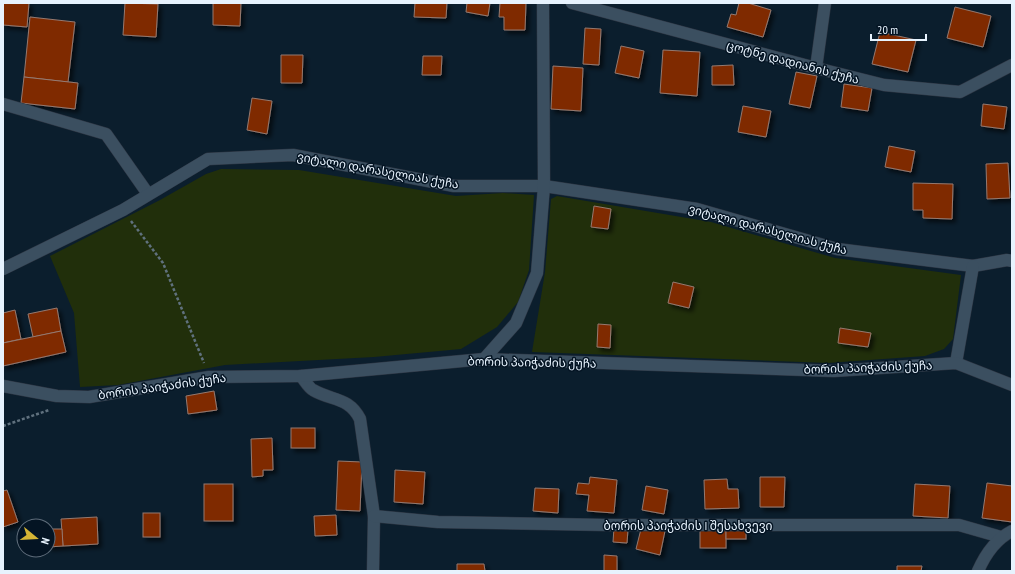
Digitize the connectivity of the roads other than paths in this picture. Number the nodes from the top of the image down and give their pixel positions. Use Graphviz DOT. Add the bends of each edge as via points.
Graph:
graph roads {
  1 [pos="543,3"];
  2 [pos="572,3"];
  3 [pos="825,3"];
  4 [pos="1012,65"];
  5 [pos="816,68"];
  6 [pos="3,104"];
  7 [pos="544,186"];
  8 [pos="148,194"];
  9 [pos="1012,260"];
  10 [pos="973,266"];
  11 [pos="3,269"];
  12 [pos="484,359"];
  13 [pos="956,363"];
  14 [pos="301,376"];
  15 [pos="1012,385"];
  16 [pos="3,386"];
  17 [pos="374,516"];
  18 [pos="1007,534"];
  19 [pos="373,571"];
  20 [pos="978,571"];
  1 -- 7 [label="street"];
  2 -- 5 [label="street, ცოტნე დადიანის ქუჩა"];
  3 -- 5 [label="street"];
  4 -- 5 [label="street, ცოტნე დადიანის ქუჩა" via="960,92 884,85"];
  6 -- 8 [label="street" via="106,134"];
  7 -- 8 [label="street, ვიტალი დარასელიას ქუჩა" via="454,186 293,155 208,159"];
  7 -- 10 [label="street, ვიტალი დარასელიას ქუჩა" via="697,209 837,249"];
  7 -- 12 [label="street" via="537,273 516,323"];
  8 -- 11 [label="street, ვიტალი დარასელიას ქუჩა" via="123,210"];
  9 -- 10 [label="street, ვიტალი დარასელიას ქუჩა"];
  10 -- 13 [label="street"];
  12 -- 13 [label="street, ბორის პაიჭაძის ქუჩა" via="834,371"];
  12 -- 14 [label="street, ბორის პაიჭაძის ქუჩა"];
  13 -- 15 [label="street, ბორის პაიჭაძის ქუჩა"];
  14 -- 16 [label="street, ბორის პაიჭაძის ქუჩა" via="209,377 89,397 57,396"];
  14 -- 17 [label="street" via="312,390 355,409 360,419"];
  17 -- 18 [label="street, ბორის პაიჭაძის I შესახვევი" via="438,522 607,525 959,525"];
  17 -- 19 [label="street"];
  18 -- 20 [label="street" via="982,561"];
}
